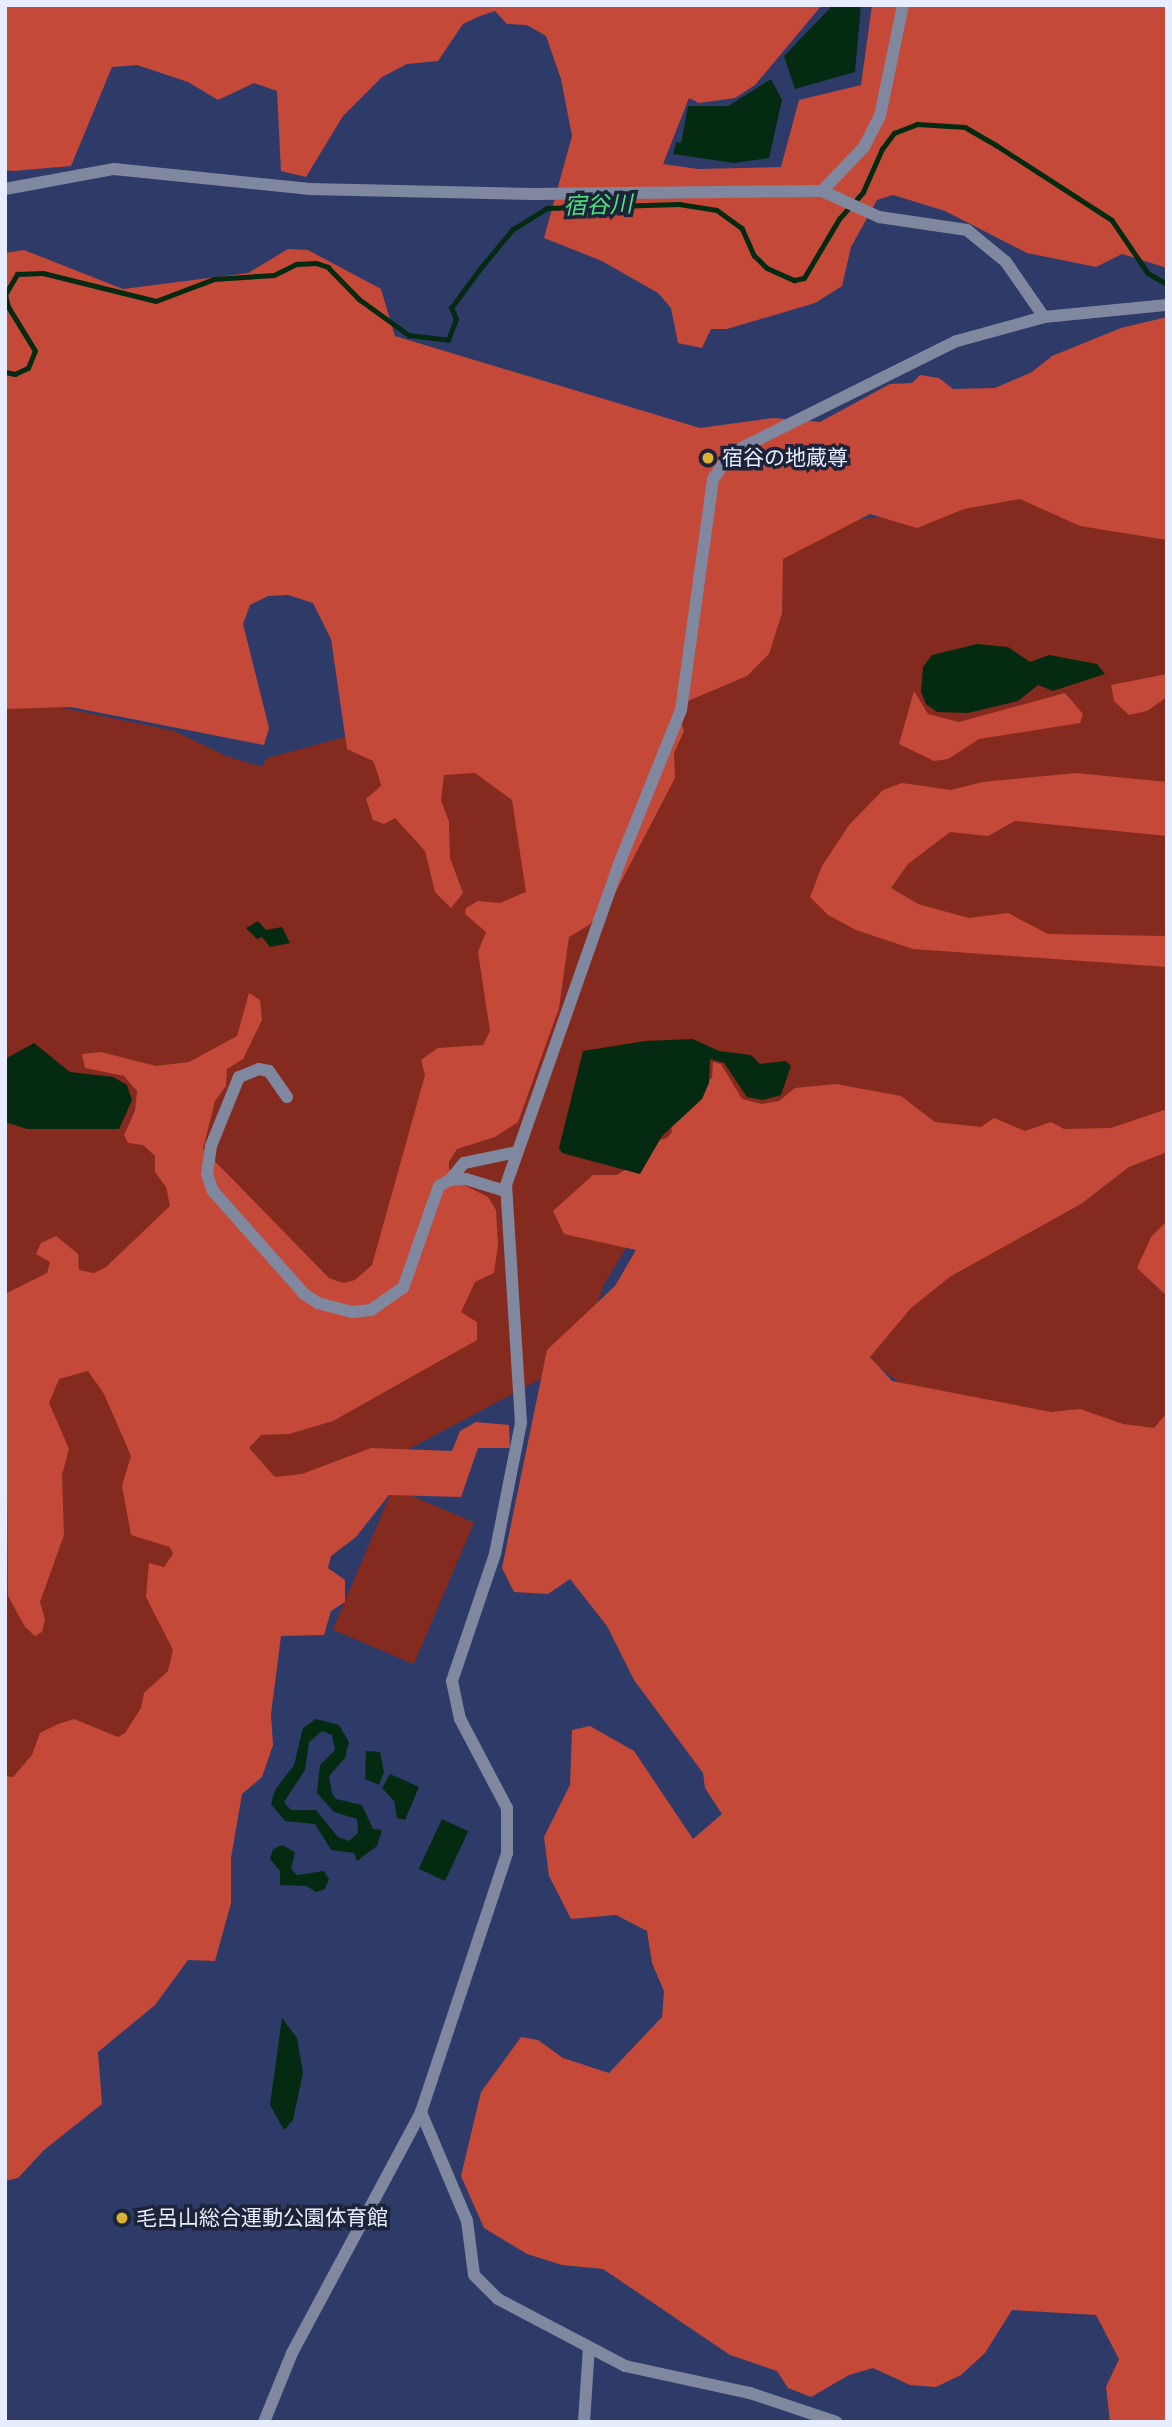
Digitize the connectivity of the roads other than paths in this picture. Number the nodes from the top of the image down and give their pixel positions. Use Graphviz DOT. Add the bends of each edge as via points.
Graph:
graph roads {
  1 [pos="903,5"];
  2 [pos="5,189"];
  3 [pos="822,191"];
  4 [pos="1167,305"];
  5 [pos="1044,317"];
  6 [pos="287,1097"];
  7 [pos="517,1152"];
  8 [pos="450,1180"];
  9 [pos="505,1191"];
  10 [pos="421,2112"];
  11 [pos="589,2347"];
  12 [pos="264,2422"];
  13 [pos="584,2422"];
  14 [pos="836,2422"];
  1 -- 3 [label="street" via="880,116 864,147"];
  2 -- 3 [label="street" via="114,169 310,189 534,194"];
  3 -- 5 [label="street" via="879,217 967,230 1006,262"];
  4 -- 5 [label="street"];
  5 -- 7 [label="street" via="957,341 918,359 731,453 713,479 681,710 619,864"];
  6 -- 8 [label="street" via="269,1071 259,1069 239,1077 211,1146 207,1174 213,1191 304,1294 318,1303 352,1312 390,1301 409,1276 430,1203 439,1186"];
  7 -- 8 [label="street" via="464,1163"];
  7 -- 9 [label="street"];
  8 -- 9 [label="street" via="466,1179"];
  9 -- 10 [label="street" via="519,1434 495,1553 462,1644 452,1693 460,1719 507,1808 509,1839 494,1899"];
  10 -- 11 [label="street" via="467,2221 474,2274 498,2299"];
  10 -- 12 [label="street" via="292,2353"];
  11 -- 13 [label="street"];
  11 -- 14 [label="street" via="625,2366 750,2393"];
}
